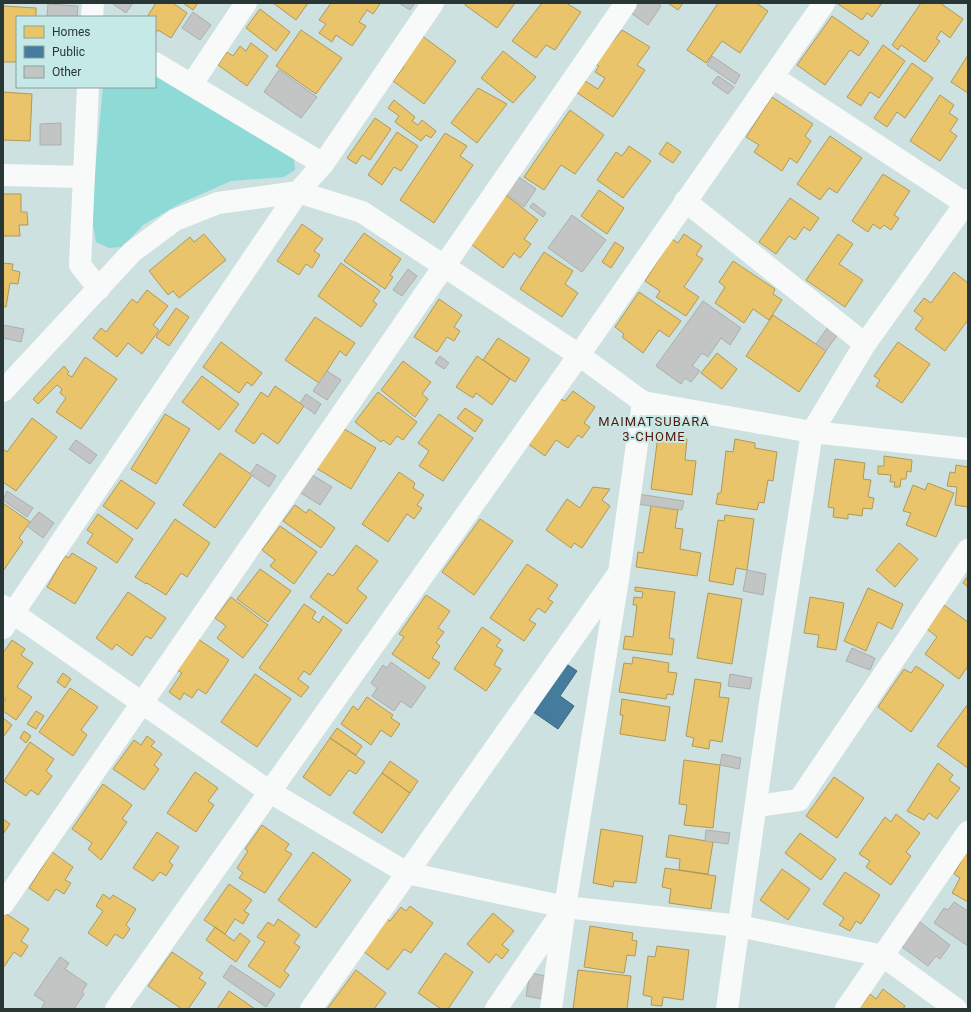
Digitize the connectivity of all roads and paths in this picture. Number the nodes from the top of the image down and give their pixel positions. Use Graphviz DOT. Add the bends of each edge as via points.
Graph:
graph roads {
  1 [pos="93,3"];
  2 [pos="246,3"];
  3 [pos="433,3"];
  4 [pos="626,3"];
  5 [pos="824,3"];
  6 [pos="92,16"];
  7 [pos="156,64"];
  8 [pos="773,77"];
  9 [pos="192,84"];
  10 [pos="88,88"];
  11 [pos="323,164"];
  12 [pos="3,175"];
  13 [pos="84,177"];
  14 [pos="298,192"];
  15 [pos="685,201"];
  16 [pos="967,202"];
  17 [pos="443,264"];
  18 [pos="99,289"];
  19 [pos="865,344"];
  20 [pos="579,355"];
  21 [pos="3,391"];
  22 [pos="643,402"];
  23 [pos="812,432"];
  24 [pos="968,449"];
  25 [pos="968,550"];
  26 [pos="619,573"];
  27 [pos="6,616"];
  28 [pos="142,704"];
  29 [pos="270,792"];
  30 [pos="757,806"];
  31 [pos="968,832"];
  32 [pos="407,873"];
  33 [pos="3,904"];
  34 [pos="565,908"];
  35 [pos="739,926"];
  36 [pos="883,956"];
  37 [pos="116,1009"];
  38 [pos="311,1009"];
  39 [pos="496,1009"];
  40 [pos="551,1009"];
  41 [pos="728,1009"];
  42 [pos="846,1009"];
  43 [pos="956,1009"];
  1 -- 6 [label="street"];
  2 -- 9 [label="street"];
  3 -- 11 [label="street"];
  4 -- 17 [label="street"];
  5 -- 8 [label="street"];
  7 -- 9 [label="street"];
  8 -- 15 [label="street"];
  8 -- 16 [label="street"];
  9 -- 11 [label="street"];
  10 -- 13 [label="street"];
  11 -- 14 [label="street"];
  12 -- 13 [label="street"];
  13 -- 18 [label="street" via="80,265"];
  14 -- 17 [label="street" via="362,212"];
  14 -- 18 [label="street" via="218,204 175,220 132,252"];
  14 -- 27 [label="street"];
  15 -- 19 [label="street"];
  15 -- 20 [label="street"];
  16 -- 19 [label="street"];
  17 -- 20 [label="street"];
  17 -- 28 [label="street"];
  18 -- 21 [label="street"];
  19 -- 23 [label="street"];
  20 -- 22 [label="street"];
  20 -- 29 [label="street"];
  22 -- 23 [label="street"];
  22 -- 26 [label="street"];
  23 -- 24 [label="street"];
  23 -- 30 [label="street"];
  25 -- 30 [label="street" via="799,800"];
  26 -- 32 [label="street"];
  26 -- 34 [label="street"];
  27 -- 28 [label="street"];
  28 -- 29 [label="street"];
  28 -- 33 [label="street"];
  29 -- 32 [label="street"];
  29 -- 37 [label="street"];
  30 -- 35 [label="street"];
  31 -- 36 [label="street"];
  32 -- 34 [label="street"];
  32 -- 38 [label="street"];
  34 -- 35 [label="street"];
  34 -- 39 [label="street"];
  34 -- 40 [label="street"];
  35 -- 36 [label="street"];
  35 -- 41 [label="street"];
  36 -- 42 [label="street"];
  36 -- 43 [label="street"];
}
